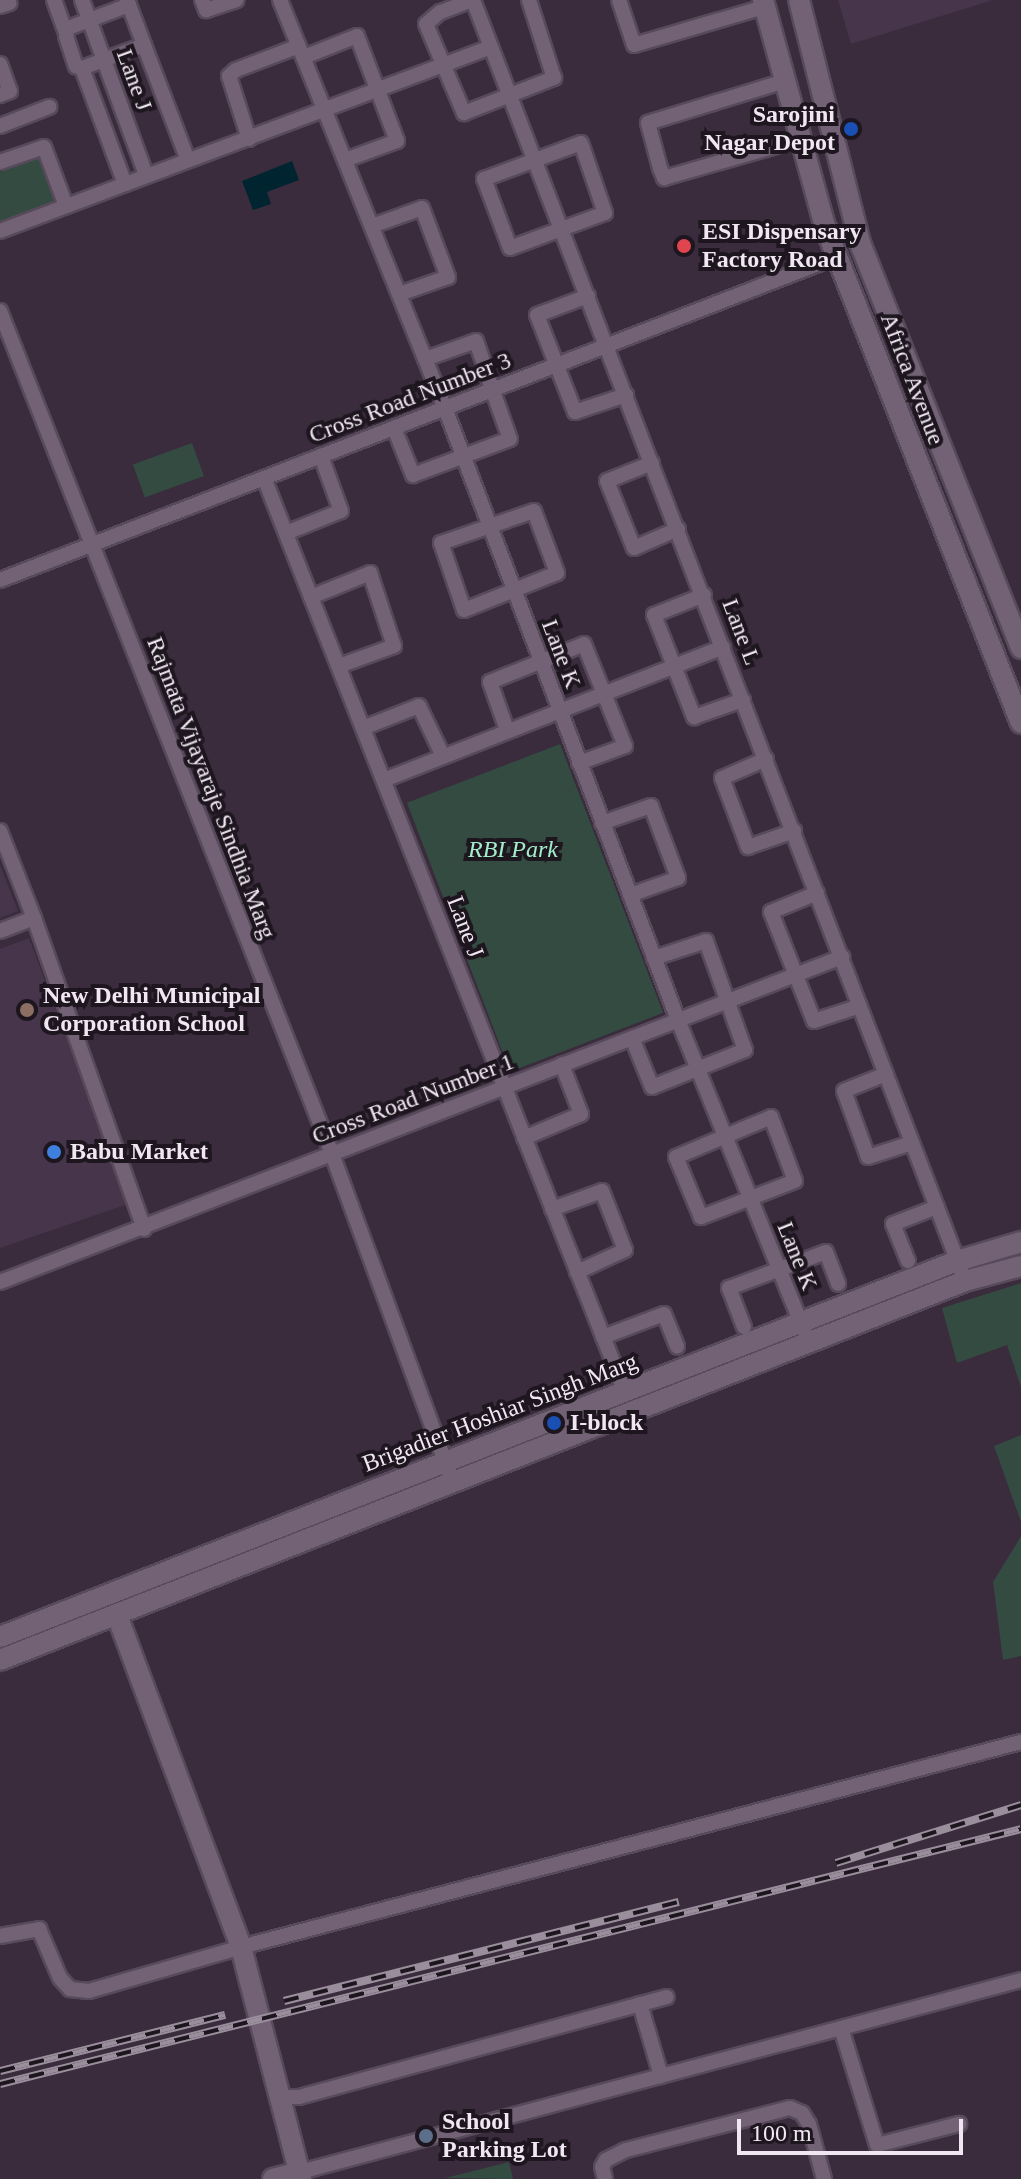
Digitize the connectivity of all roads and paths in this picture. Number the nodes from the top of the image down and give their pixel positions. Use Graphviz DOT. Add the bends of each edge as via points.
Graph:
graph roads {
  1 [pos="54,0"];
  2 [pos="82,0"];
  3 [pos="202,0"];
  4 [pos="236,0"];
  5 [pos="280,0"];
  6 [pos="472,0"];
  7 [pos="529,0"];
  8 [pos="619,0"];
  9 [pos="799,0"];
  10 [pos="128,2"];
  11 [pos="764,3"];
  12 [pos="89,19"];
  13 [pos="65,31"];
  14 [pos="144,45"];
  15 [pos="491,47"];
  16 [pos="301,51"];
  17 [pos="103,59"];
  18 [pos="0,64"];
  19 [pos="443,65"];
  20 [pos="82,68"];
  21 [pos="785,81"];
  22 [pos="378,91"];
  23 [pos="0,95"];
  24 [pos="510,95"];
  25 [pos="49,107"];
  26 [pos="325,110"];
  27 [pos="0,126"];
  28 [pos="249,139"];
  29 [pos="801,139"];
  30 [pos="188,160"];
  31 [pos="345,160"];
  32 [pos="535,160"];
  33 [pos="0,162"];
  34 [pos="146,175"];
  35 [pos="125,184"];
  36 [pos="66,206"];
  37 [pos="372,226"];
  38 [pos="562,229"];
  39 [pos="0,231"];
  40 [pos="836,257"];
  41 [pos="399,294"];
  42 [pos="588,296"];
  43 [pos="0,311"];
  44 [pos="607,345"];
  45 [pos="425,359"];
  46 [pos="556,365"];
  47 [pos="492,389"];
  48 [pos="626,395"];
  49 [pos="445,408"];
  50 [pos="394,428"];
  51 [pos="321,456"];
  52 [pos="463,457"];
  53 [pos="652,463"];
  54 [pos="264,478"];
  55 [pos="489,526"];
  56 [pos="678,529"];
  57 [pos="286,533"];
  58 [pos="92,545"];
  59 [pos="0,580"];
  60 [pos="514,592"];
  61 [pos="704,595"];
  62 [pos="311,597"];
  63 [pos="1012,603"];
  64 [pos="723,647"];
  65 [pos="1021,648"];
  66 [pos="540,660"];
  67 [pos="674,665"];
  68 [pos="339,666"];
  69 [pos="604,692"];
  70 [pos="743,700"];
  71 [pos="559,710"];
  72 [pos="1021,723"];
  73 [pos="363,728"];
  74 [pos="507,730"];
  75 [pos="443,756"];
  76 [pos="766,759"];
  77 [pos="579,763"];
  78 [pos="384,780"];
  79 [pos="602,823"];
  80 [pos="0,831"];
  81 [pos="794,831"];
  82 [pos="817,893"];
  83 [pos="630,895"];
  84 [pos="34,918"];
  85 [pos="0,931"];
  86 [pos="842,957"];
  87 [pos="654,958"];
  88 [pos="795,975"];
  89 [pos="727,1002"];
  90 [pos="860,1006"];
  91 [pos="678,1020"];
  92 [pos="632,1038"];
  93 [pos="562,1065"];
  94 [pos="698,1070"];
  95 [pos="886,1074"];
  96 [pos="504,1087"];
  97 [pos="725,1135"];
  98 [pos="524,1138"];
  99 [pos="912,1143"];
  100 [pos="332,1154"];
  101 [pos="750,1198"];
  102 [pos="937,1207"];
  103 [pos="552,1209"];
  104 [pos="144,1229"];
  105 [pos="1021,1242"];
  106 [pos="908,1261"];
  107 [pos="957,1261"];
  108 [pos="1021,1266"];
  109 [pos="778,1268"];
  110 [pos="577,1272"];
  111 [pos="965,1281"];
  112 [pos="0,1282"];
  113 [pos="838,1284"];
  114 [pos="800,1323"];
  115 [pos="744,1327"];
  116 [pos="603,1337"];
  117 [pos="808,1343"];
  118 [pos="677,1346"];
  119 [pos="625,1392"];
  120 [pos="446,1463"];
  121 [pos="453,1483"];
  122 [pos="109,1595"];
  123 [pos="117,1615"];
  124 [pos="0,1637"];
  125 [pos="0,1660"];
  126 [pos="1021,1742"];
  127 [pos="0,1936"];
  128 [pos="241,1947"];
  129 [pos="1021,1980"];
  130 [pos="667,1997"];
  131 [pos="640,2004"];
  132 [pos="841,2028"];
  133 [pos="661,2076"];
  134 [pos="279,2097"];
  135 [pos="959,2124"];
  136 [pos="300,2175"];
  137 [pos="273,2179"];
  138 [pos="605,2179"];
  139 [pos="824,2179"];
  1 -- 13 [label="street"];
  2 -- 12 [label="street, Lane J"];
  3 -- 4 [label="street" via="206,10"];
  5 -- 16 [label="street, Lane K"];
  6 -- 15 [label="street, Lane L"];
  6 -- 19 [label="street" via="440,12 426,24"];
  7 -- 24 [label="street" via="554,78"];
  8 -- 11 [label="street" via="634,45"];
  9 -- 63 [label="street, Africa Avenue" via="860,243"];
  10 -- 12 [label="street"];
  10 -- 14 [label="street"];
  11 -- 21 [label="street, Africa Avenue"];
  12 -- 13 [label="street"];
  12 -- 17 [label="street, Lane J"];
  13 -- 20 [label="street" via="76,66"];
  14 -- 17 [label="street"];
  14 -- 30 [label="street"];
  15 -- 19 [label="street"];
  15 -- 24 [label="street, Lane L"];
  16 -- 22 [label="street" via="357,36"];
  16 -- 26 [label="street, Lane K"];
  16 -- 28 [label="street" via="229,76"];
  17 -- 20 [label="street"];
  17 -- 34 [label="street, Lane J"];
  18 -- 23 [label="street" via="10,91"];
  19 -- 22 [label="street"];
  19 -- 24 [label="street" via="464,113"];
  20 -- 35 [label="street"];
  21 -- 29 [label="street, Africa Avenue"];
  21 -- 29 [label="street" via="648,123 660,168 664,178"];
  22 -- 26 [label="street"];
  22 -- 31 [label="street" via="397,141"];
  24 -- 32 [label="street, Lane L"];
  25 -- 27 [label="street"];
  26 -- 28 [label="street"];
  26 -- 31 [label="street, Lane K"];
  28 -- 30 [label="street"];
  29 -- 40 [label="street, Africa Avenue"];
  30 -- 34 [label="street"];
  31 -- 37 [label="street, Lane K"];
  32 -- 38 [label="street, Lane L"];
  32 -- 38 [label="street" via="581,143 605,213"];
  32 -- 38 [label="street" via="484,179 510,248"];
  33 -- 36 [label="street" via="44,147"];
  34 -- 35 [label="street"];
  35 -- 36 [label="street"];
  36 -- 39 [label="street"];
  37 -- 41 [label="street, Lane K"];
  37 -- 41 [label="street" via="422,208 448,277"];
  38 -- 42 [label="street, Lane L"];
  40 -- 44 [label="street, Cross Road Number 3"];
  40 -- 72 [label="street, Africa Avenue"];
  41 -- 45 [label="street, Lane K"];
  42 -- 44 [label="street, Lane L"];
  42 -- 46 [label="street" via="537,315"];
  43 -- 58 [label="street, Rajmata Vijayaraje Sindhia Marg"];
  44 -- 46 [label="street, Cross Road Number 3"];
  44 -- 48 [label="street, Lane L"];
  45 -- 47 [label="street" via="476,341"];
  45 -- 49 [label="street, Lane K"];
  46 -- 47 [label="street, Cross Road Number 3"];
  46 -- 48 [label="street" via="575,412"];
  47 -- 49 [label="street, Cross Road Number 3"];
  47 -- 52 [label="street" via="510,439"];
  48 -- 53 [label="street, Lane L"];
  49 -- 50 [label="street, Cross Road Number 3"];
  49 -- 52 [label="street, Lane K"];
  50 -- 51 [label="street, Cross Road Number 3"];
  50 -- 52 [label="street" via="413,475"];
  51 -- 54 [label="street, Cross Road Number 3"];
  51 -- 57 [label="street" via="341,511"];
  52 -- 55 [label="street, Lane K"];
  53 -- 56 [label="street, Lane L"];
  53 -- 56 [label="street" via="607,481 634,548"];
  54 -- 57 [label="street, Lane J"];
  54 -- 58 [label="street, Cross Road Number 3"];
  55 -- 60 [label="street, Lane K"];
  55 -- 60 [label="street" via="534,511 557,573"];
  55 -- 60 [label="street" via="441,543 464,610"];
  56 -- 61 [label="street, Lane L"];
  57 -- 62 [label="street, Lane J"];
  58 -- 59 [label="street, Cross Road Number 3"];
  58 -- 100 [label="street, Rajmata Vijayaraje Sindhia Marg"];
  60 -- 66 [label="street, Lane K"];
  61 -- 64 [label="street, Lane L"];
  61 -- 67 [label="street" via="654,615"];
  62 -- 68 [label="street, Lane J"];
  62 -- 68 [label="street" via="370,573 394,646"];
  63 -- 65 [label="street, Africa Avenue"];
  64 -- 67 [label="street"];
  64 -- 70 [label="street, Lane L"];
  66 -- 69 [label="street" via="584,644"];
  66 -- 71 [label="street, Lane K"];
  66 -- 74 [label="street" via="490,682"];
  67 -- 69 [label="street"];
  67 -- 70 [label="street" via="694,717"];
  68 -- 73 [label="street, Lane J"];
  69 -- 71 [label="street"];
  69 -- 77 [label="street" via="625,746"];
  70 -- 76 [label="street, Lane L"];
  71 -- 74 [label="street"];
  71 -- 77 [label="street, Lane K"];
  73 -- 75 [label="street" via="419,706"];
  73 -- 78 [label="street, Lane J"];
  74 -- 75 [label="street"];
  75 -- 78 [label="street"];
  76 -- 81 [label="street, Lane L"];
  76 -- 81 [label="street" via="722,778 748,847"];
  77 -- 79 [label="street, Lane K"];
  78 -- 96 [label="street, Lane J"];
  79 -- 83 [label="street, Lane K"];
  79 -- 83 [label="street" via="651,806 678,878"];
  80 -- 84 [label="street"];
  81 -- 82 [label="street, Lane L"];
  82 -- 86 [label="street, Lane L"];
  82 -- 88 [label="street" via="771,912"];
  83 -- 87 [label="street, Lane K"];
  84 -- 85 [label="street"];
  84 -- 104 [label="street"];
  86 -- 88 [label="street, Cross Road Number 1"];
  86 -- 90 [label="street, Lane L"];
  87 -- 89 [label="street" via="706,941"];
  87 -- 91 [label="street, Lane K"];
  88 -- 89 [label="street, Cross Road Number 1"];
  88 -- 90 [label="street" via="814,1021"];
  89 -- 91 [label="street, Cross Road Number 1"];
  89 -- 94 [label="street" via="745,1050"];
  90 -- 95 [label="street, Lane L"];
  91 -- 92 [label="street, Cross Road Number 1"];
  91 -- 94 [label="street, Lane K"];
  92 -- 93 [label="street, Cross Road Number 1"];
  92 -- 94 [label="street" via="652,1087"];
  93 -- 96 [label="street, Cross Road Number 1"];
  93 -- 98 [label="street" via="581,1114"];
  94 -- 97 [label="street, Lane K"];
  95 -- 99 [label="street, Lane L"];
  95 -- 99 [label="street" via="844,1091 868,1157"];
  96 -- 98 [label="street, Lane J"];
  96 -- 100 [label="street, Cross Road Number 1"];
  97 -- 101 [label="street, Lane K"];
  97 -- 101 [label="street" via="771,1117 795,1181"];
  97 -- 101 [label="street" via="676,1157 701,1217"];
  98 -- 103 [label="street, Lane J"];
  99 -- 102 [label="street, Lane L"];
  100 -- 104 [label="street, Cross Road Number 1"];
  100 -- 120 [label="street, Rajmata Vijayaraje Sindhia Marg"];
  101 -- 109 [label="street, Lane K"];
  102 -- 106 [label="street" via="893,1224"];
  102 -- 107 [label="street, Lane L"];
  103 -- 110 [label="street, Lane J"];
  103 -- 110 [label="street" via="602,1191 625,1250"];
  104 -- 112 [label="street, Cross Road Number 1"];
  105 -- 107 [label="street, Brigadier Hoshiar Singh Marg"];
  107 -- 111 [label="street, Lane L"];
  107 -- 114 [label="street, Brigadier Hoshiar Singh Marg"];
  108 -- 111 [label="street, Brigadier Hoshiar Singh Marg"];
  109 -- 113 [label="street" via="826,1252"];
  109 -- 114 [label="street, Lane K"];
  109 -- 115 [label="street" via="729,1288"];
  110 -- 116 [label="street, Lane J"];
  111 -- 117 [label="street, Brigadier Hoshiar Singh Marg"];
  114 -- 117 [label="street, Lane K"];
  114 -- 119 [label="street, Brigadier Hoshiar Singh Marg"];
  116 -- 118 [label="street" via="664,1314"];
  116 -- 119 [label="street, Lane J"];
  117 -- 121 [label="street, Brigadier Hoshiar Singh Marg"];
  119 -- 120 [label="street, Brigadier Hoshiar Singh Marg"];
  120 -- 121 [label="street, Rajmata Vijayaraje Sindhia Marg"];
  120 -- 122 [label="street, Brigadier Hoshiar Singh Marg"];
  121 -- 123 [label="street, Brigadier Hoshiar Singh Marg"];
  122 -- 123 [label="street"];
  122 -- 124 [label="street, Brigadier Hoshiar Singh Marg"];
  123 -- 125 [label="street, Brigadier Hoshiar Singh Marg"];
  123 -- 128 [label="street"];
  126 -- 128 [label="street"];
  127 -- 128 [label="street" via="39,1929 60,1978 70,1989 89,1991"];
  128 -- 134 [label="street"];
  129 -- 132 [label="street"];
  130 -- 131 [label="street"];
  131 -- 133 [label="street"];
  131 -- 134 [label="street" via="299,2097"];
  132 -- 133 [label="street"];
  132 -- 135 [label="street" via="877,2145"];
  133 -- 136 [label="street"];
  134 -- 136 [label="street"];
  136 -- 137 [label="street"];
  138 -- 139 [label="street" via="606,2160 626,2150 790,2108 809,2124"];
}
